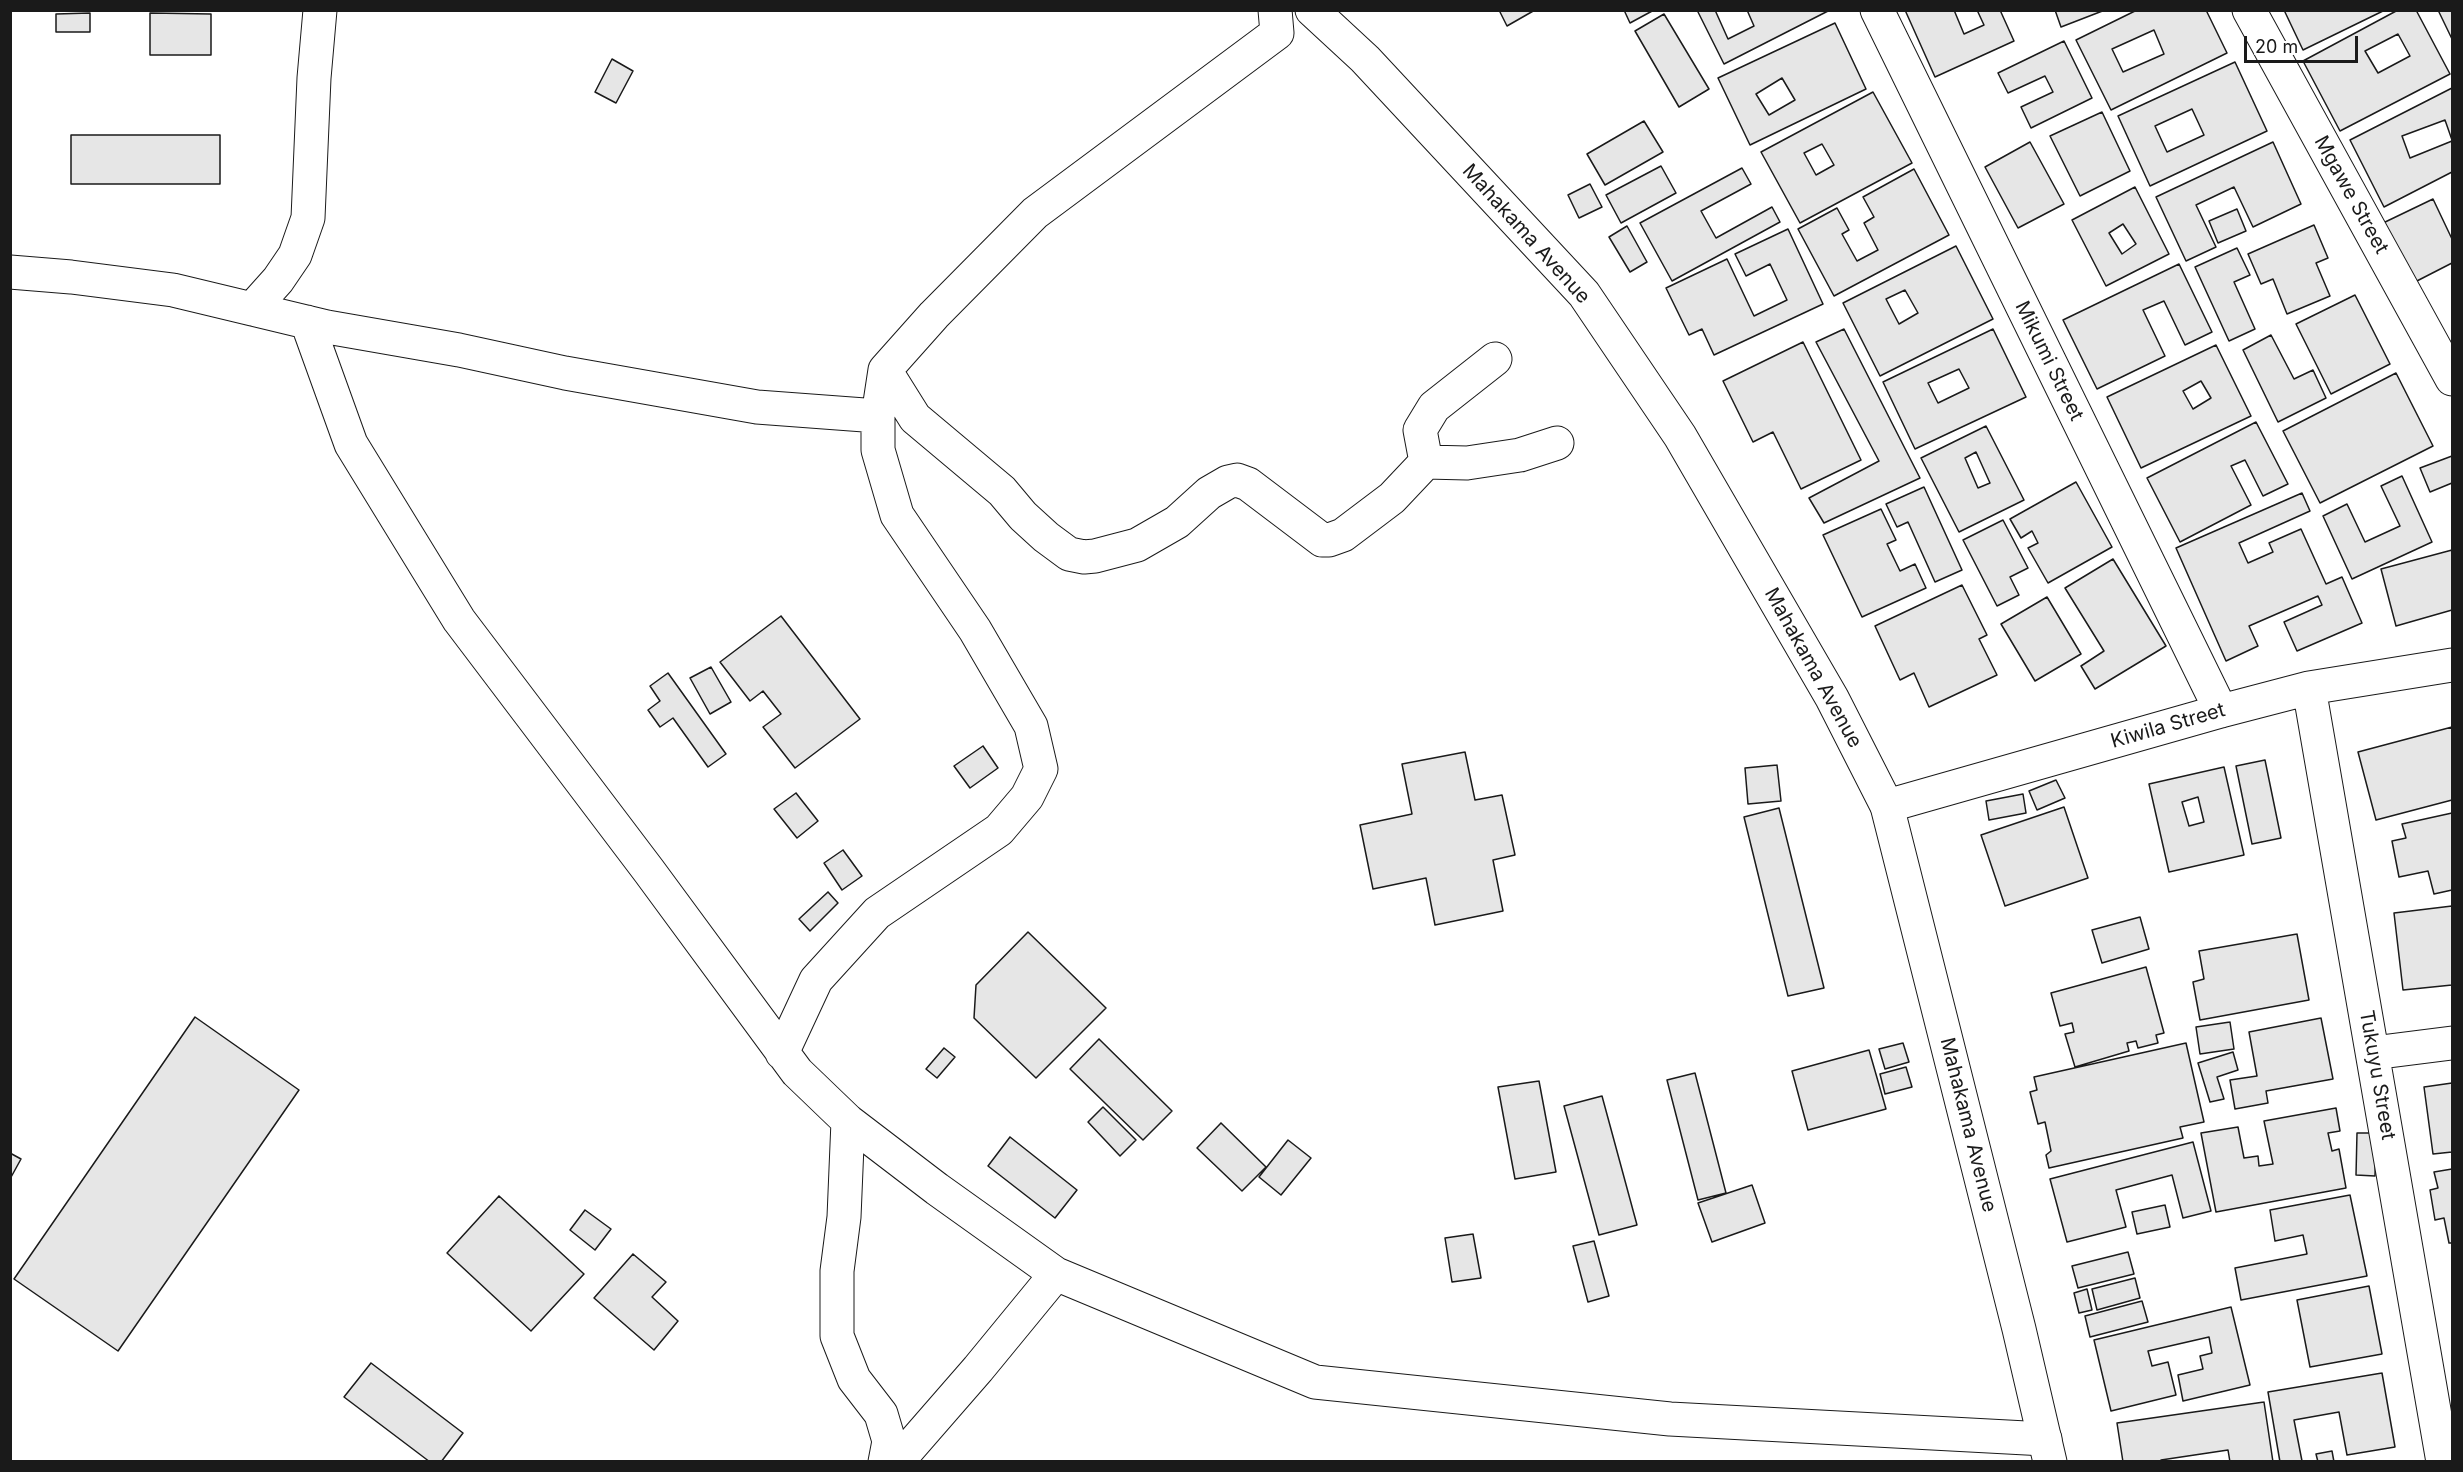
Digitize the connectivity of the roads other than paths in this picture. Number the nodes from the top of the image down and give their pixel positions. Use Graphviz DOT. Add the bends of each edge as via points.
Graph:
graph roads {
  1 [pos="320,10"];
  2 [pos="1275,10"];
  3 [pos="1312,10"];
  4 [pos="1877,10"];
  5 [pos="2249,10"];
  6 [pos="10,272"];
  7 [pos="252,309"];
  8 [pos="308,322"];
  9 [pos="1495,359"];
  10 [pos="885,369"];
  11 [pos="2452,379"];
  12 [pos="878,416"];
  13 [pos="1557,443"];
  14 [pos="1426,462"];
  15 [pos="2452,665"];
  16 [pos="2309,688"];
  17 [pos="2221,711"];
  18 [pos="1887,806"];
  19 [pos="2452,1043"];
  20 [pos="782,1053"];
  21 [pos="2373,1053"];
  22 [pos="848,1121"];
  23 [pos="1056,1274"];
  24 [pos="2048,1450"];
  25 [pos="885,1461"];
  26 [pos="897,1461"];
  27 [pos="2443,1461"];
  1 -- 7 [label="street" via="308,218 295,255"];
  2 -- 10 [label="street" via="1277,33 1035,213"];
  3 -- 18 [label="street, Mahakama Avenue" via="1365,59 1584,294 1680,436 1832,698"];
  4 -- 17 [label="street, Mikumi Street"];
  5 -- 11 [label="street, Mgawe Street"];
  6 -- 7 [label="street" via="173,290"];
  7 -- 8 [label="street"];
  8 -- 12 [label="street" via="757,407"];
  8 -- 20 [label="street" via="351,444 459,620"];
  9 -- 14 [label="street" via="1434,407 1420,430"];
  10 -- 12 [label="street"];
  10 -- 14 [label="street" via="915,418 1002,491 1046,537 1070,554 1084,557 1137,545 1177,522 1209,493 1237,480 1248,484 1316,536 1329,540 1343,535 1392,498"];
  12 -- 20 [label="street" via="878,450 897,516 975,630 1031,726 1041,769 1027,796 999,830 877,913 816,980"];
  13 -- 14 [label="street" via="1520,455 1467,463"];
  15 -- 16 [label="street, Kiwila Street"];
  16 -- 17 [label="street, Kiwila Street"];
  16 -- 21 [label="street, Tukuyu Street"];
  17 -- 18 [label="street, Kiwila Street"];
  18 -- 24 [label="street, Mahakama Avenue"];
  19 -- 21 [label="street"];
  20 -- 22 [label="street"];
  21 -- 27 [label="street, Tukuyu Street"];
  22 -- 23 [label="street"];
  22 -- 25 [label="street" via="844,1217 837,1271 837,1336 854,1379 881,1414 889,1441"];
  23 -- 24 [label="street" via="1315,1382 1670,1419"];
  23 -- 26 [label="street"];
}
